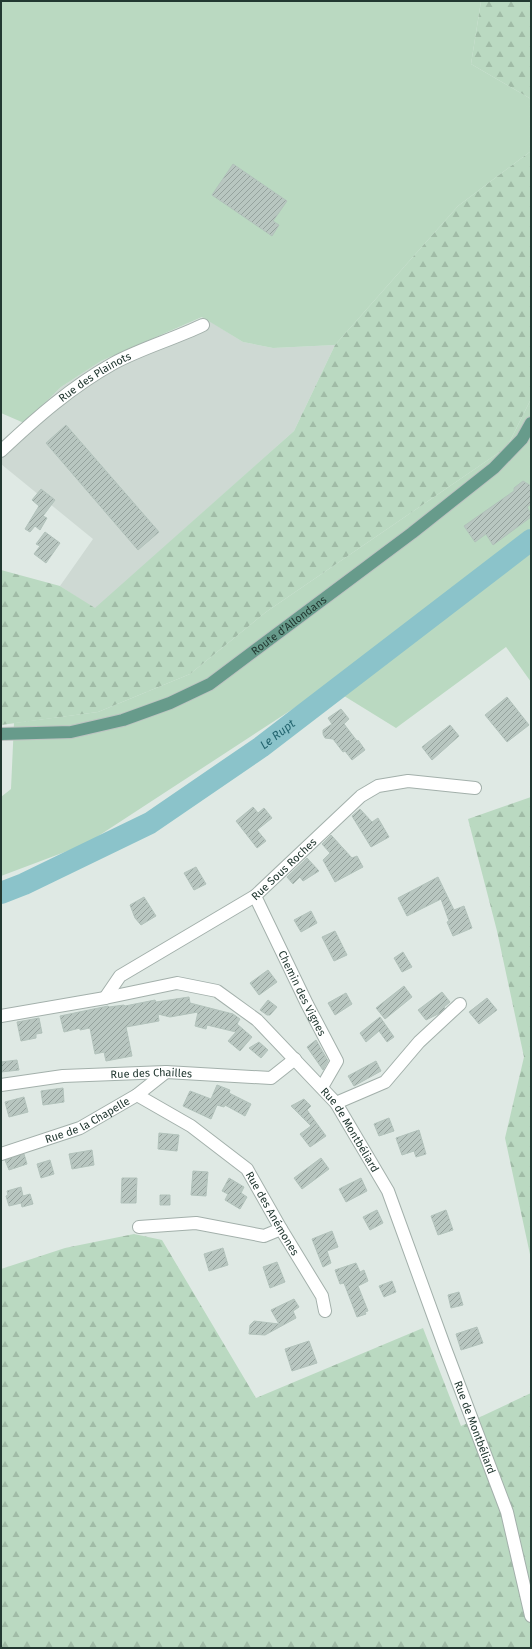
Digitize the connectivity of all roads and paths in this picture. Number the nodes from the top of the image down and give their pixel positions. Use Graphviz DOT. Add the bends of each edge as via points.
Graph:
graph roads {
  1 [pos="203,325"];
  2 [pos="531,423"];
  3 [pos="1,451"];
  4 [pos="1,734"];
  5 [pos="475,788"];
  6 [pos="255,896"];
  7 [pos="105,998"];
  8 [pos="460,1004"];
  9 [pos="1,1016"];
  10 [pos="295,1059"];
  11 [pos="166,1072"];
  12 [pos="1,1085"];
  13 [pos="322,1087"];
  14 [pos="137,1095"];
  15 [pos="336,1103"];
  16 [pos="1,1154"];
  17 [pos="139,1227"];
  18 [pos="280,1229"];
  19 [pos="325,1312"];
  20 [pos="531,1616"];
  1 -- 3 [label="street, Rue des Plainots" via="114,363 62,396"];
  2 -- 4 [label="main road, Route d’Allondans" via="522,439 494,468 412,533 210,684 170,703 123,720 71,732"];
  5 -- 6 [label="street, Rue Sous Roches" via="408,781 378,786 361,796"];
  6 -- 7 [label="street, Rue Sous Roches" via="120,976"];
  6 -- 13 [label="street, Chemin des Vignes" via="337,1061"];
  7 -- 9 [label="street, Rue de Montbéliard"];
  7 -- 10 [label="street, Rue de Montbéliard" via="176,983 217,991 257,1020"];
  8 -- 15 [label="street" via="418,1042 385,1082"];
  10 -- 11 [label="street, Rue des Chailles" via="271,1078"];
  10 -- 13 [label="street, Rue de Montbéliard"];
  11 -- 12 [label="street, Rue des Chailles" via="63,1076"];
  11 -- 14 [label="street, Rue de la Chapelle"];
  13 -- 15 [label="street, Rue de Montbéliard"];
  14 -- 16 [label="street, Rue de la Chapelle" via="80,1128"];
  14 -- 18 [label="street, Rue des Anémones" via="191,1126 247,1169"];
  15 -- 20 [label="street, Rue de Montbéliard" via="388,1191 444,1348 507,1512"];
  17 -- 18 [label="street" via="196,1223 264,1236"];
  18 -- 19 [label="street, Rue des Anémones" via="322,1296"];
}
